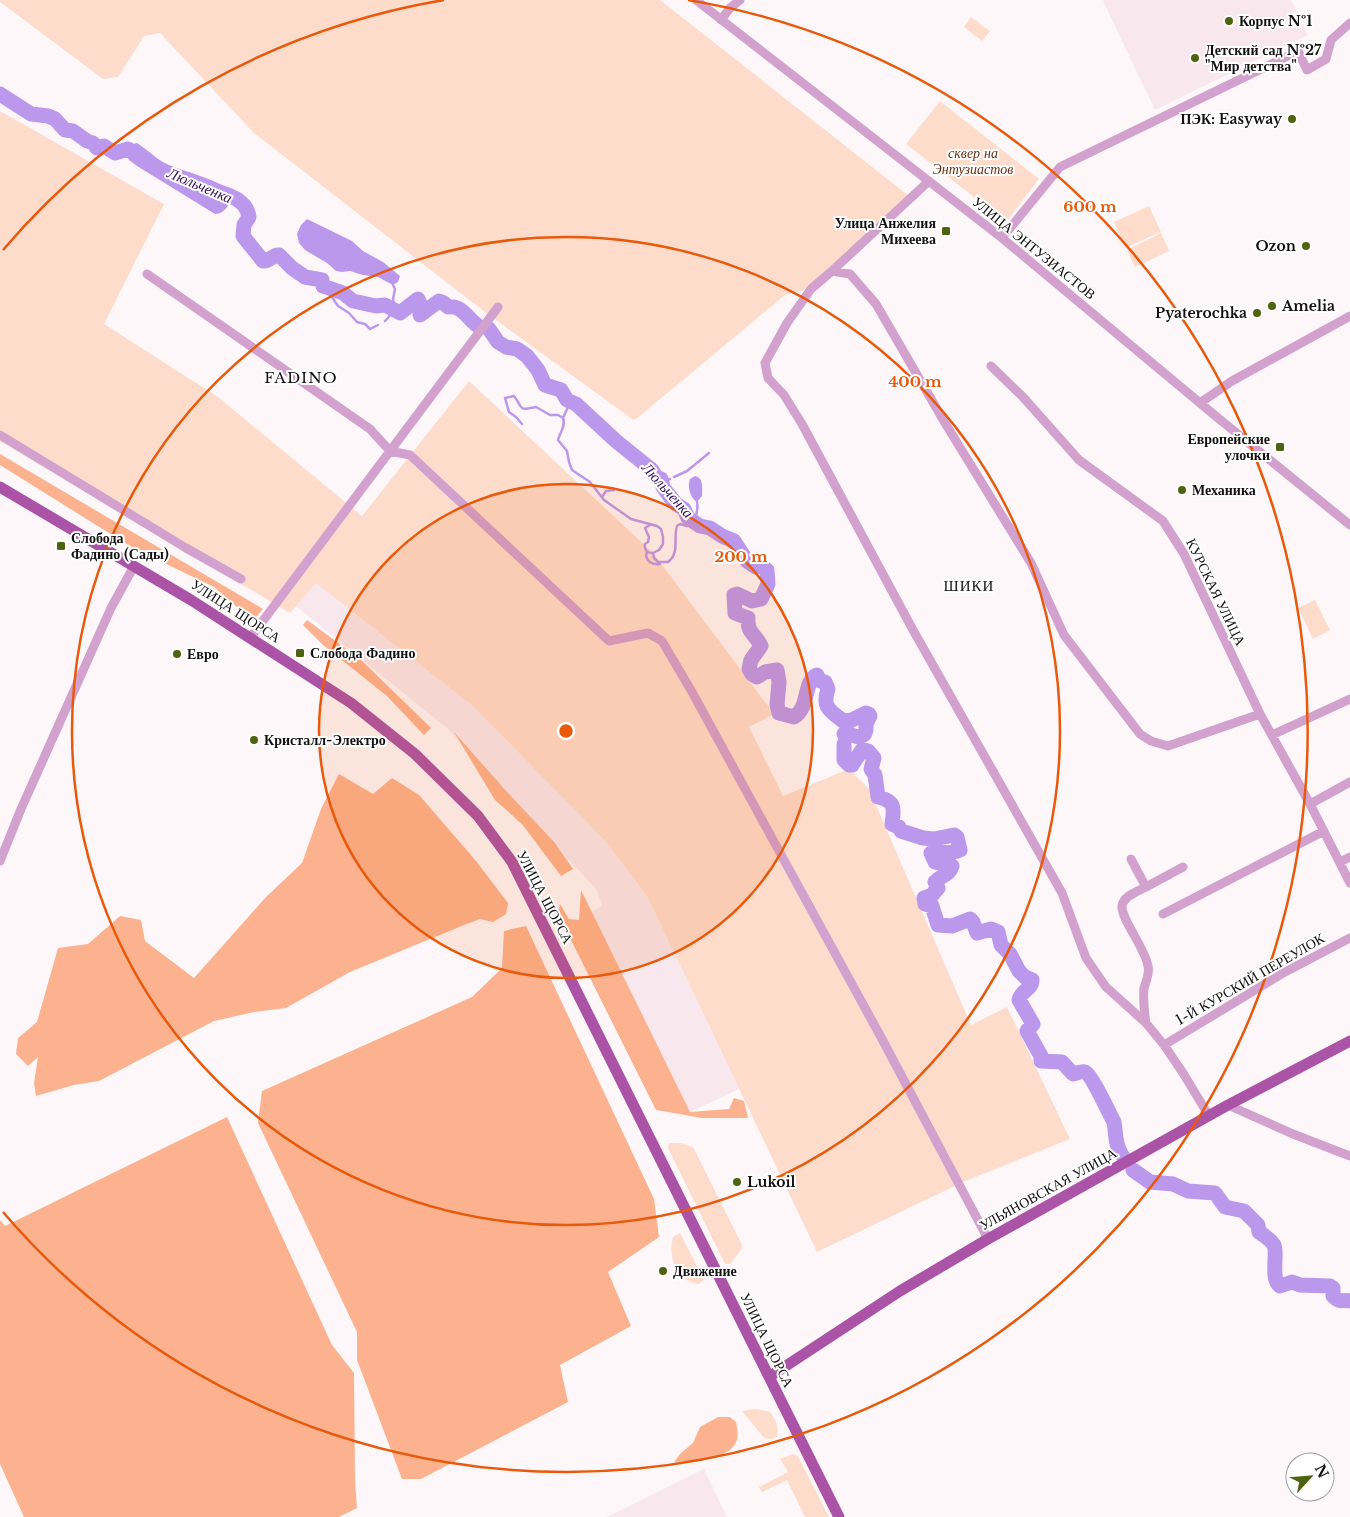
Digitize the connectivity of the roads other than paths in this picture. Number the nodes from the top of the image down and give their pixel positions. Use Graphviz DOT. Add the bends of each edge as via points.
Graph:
graph roads {
  1 [pos="696,0"];
  2 [pos="740,0"];
  3 [pos="721,20"];
  4 [pos="1350,23"];
  5 [pos="929,181"];
  6 [pos="1002,238"];
  7 [pos="832,271"];
  8 [pos="147,274"];
  9 [pos="498,307"];
  10 [pos="1350,316"];
  11 [pos="991,366"];
  12 [pos="1200,403"];
  13 [pos="0,435"];
  14 [pos="390,451"];
  15 [pos="0,487"];
  16 [pos="1350,525"];
  17 [pos="134,566"];
  18 [pos="241,579"];
  19 [pos="250,638"];
  20 [pos="1350,699"];
  21 [pos="1260,714"];
  22 [pos="1272,735"];
  23 [pos="1350,782"];
  24 [pos="1310,804"];
  25 [pos="1324,831"];
  26 [pos="1350,857"];
  27 [pos="1131,858"];
  28 [pos="0,861"];
  29 [pos="1340,862"];
  30 [pos="1182,867"];
  31 [pos="1350,883"];
  32 [pos="1146,887"];
  33 [pos="1163,914"];
  34 [pos="1350,938"];
  35 [pos="1146,1023"];
  36 [pos="1350,1041"];
  37 [pos="1164,1045"];
  38 [pos="1228,1105"];
  39 [pos="1209,1116"];
  40 [pos="1350,1156"];
  41 [pos="988,1239"];
  42 [pos="769,1377"];
  43 [pos="839,1517"];
  1 -- 3 [label="street, УЛИЦА ЭНТУЗИАСТОВ"];
  2 -- 3 [label="street"];
  3 -- 5 [label="street, УЛИЦА ЭНТУЗИАСТОВ"];
  4 -- 6 [label="street" via="1331,40 1326,59 1307,70 1298,51 1060,167"];
  5 -- 6 [label="street, УЛИЦА ЭНТУЗИАСТОВ"];
  5 -- 7 [label="street"];
  6 -- 12 [label="street, УЛИЦА ЭНТУЗИАСТОВ"];
  7 -- 21 [label="street" via="850,274 876,304 1031,563 1064,635 1140,734 1151,742 1168,746"];
  7 -- 35 [label="street" via="811,289 787,323 765,363 768,378 784,395 802,424 913,630 1062,893 1086,958 1106,987"];
  8 -- 14 [label="street" via="370,429"];
  9 -- 14 [label="street"];
  10 -- 12 [label="street" via="1232,381"];
  11 -- 21 [label="street, КУРСКАЯ УЛИЦА" via="1079,460 1163,521 1184,554"];
  12 -- 16 [label="street, УЛИЦА ЭНТУЗИАСТОВ"];
  13 -- 18 [label="street"];
  14 -- 19 [label="street"];
  14 -- 41 [label="street" via="410,455 610,641 648,633 662,641 849,978"];
  15 -- 17 [label="main road, УЛИЦА ЩОРСА"];
  17 -- 19 [label="main road, УЛИЦА ЩОРСА"];
  17 -- 28 [label="street" via="111,608"];
  19 -- 42 [label="main road, УЛИЦА ЩОРСА" via="351,703 415,754 478,816 512,862"];
  20 -- 22 [label="street"];
  21 -- 22 [label="street, КУРСКАЯ УЛИЦА"];
  22 -- 24 [label="street, КУРСКАЯ УЛИЦА"];
  23 -- 24 [label="street"];
  24 -- 25 [label="street, КУРСКАЯ УЛИЦА"];
  25 -- 29 [label="street, КУРСКАЯ УЛИЦА"];
  25 -- 33 [label="street"];
  26 -- 29 [label="street"];
  27 -- 32 [label="street"];
  29 -- 31 [label="street, КУРСКАЯ УЛИЦА"];
  30 -- 32 [label="street"];
  32 -- 35 [label="street" via="1122,904 1123,915 1141,944 1149,967 1144,989"];
  34 -- 37 [label="street, 1-Й КУРСКИЙ ПЕРЕУЛОК" via="1285,972"];
  35 -- 37 [label="street"];
  36 -- 38 [label="main road, УЛЬЯНОВСКАЯ УЛИЦА"];
  37 -- 39 [label="street"];
  38 -- 39 [label="main road, УЛЬЯНОВСКАЯ УЛИЦА"];
  38 -- 40 [label="street"];
  39 -- 41 [label="main road, УЛЬЯНОВСКАЯ УЛИЦА"];
  41 -- 42 [label="main road, УЛЬЯНОВСКАЯ УЛИЦА" via="900,1291"];
  42 -- 43 [label="main road, УЛИЦА ЩОРСА"];
}
